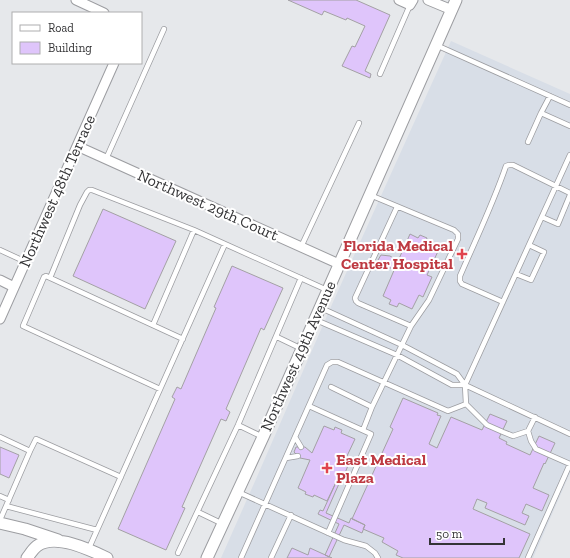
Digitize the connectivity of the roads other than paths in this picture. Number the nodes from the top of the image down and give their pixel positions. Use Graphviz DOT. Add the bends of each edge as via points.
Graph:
graph roads {
  1 [pos="76,0"];
  2 [pos="399,0"];
  3 [pos="428,0"];
  4 [pos="411,3"];
  5 [pos="454,5"];
  6 [pos="102,12"];
  7 [pos="164,29"];
  8 [pos="436,45"];
  9 [pos="114,64"];
  10 [pos="380,74"];
  11 [pos="550,96"];
  12 [pos="570,104"];
  13 [pos="542,113"];
  14 [pos="359,123"];
  15 [pos="570,126"];
  16 [pos="528,142"];
  17 [pos="77,146"];
  18 [pos="570,155"];
  19 [pos="106,159"];
  20 [pos="556,186"];
  21 [pos="570,194"];
  22 [pos="370,195"];
  23 [pos="397,207"];
  24 [pos="542,216"];
  25 [pos="194,230"];
  26 [pos="226,244"];
  27 [pos="529,245"];
  28 [pos="301,247"];
  29 [pos="0,250"];
  30 [pos="26,262"];
  31 [pos="339,264"];
  32 [pos="516,274"];
  33 [pos="50,278"];
  34 [pos="301,278"];
  35 [pos="0,280"];
  36 [pos="14,287"];
  37 [pos="327,290"];
  38 [pos="503,302"];
  39 [pos="320,307"];
  40 [pos="0,319"];
  41 [pos="315,319"];
  42 [pos="153,326"];
  43 [pos="411,326"];
  44 [pos="276,337"];
  45 [pos="183,339"];
  46 [pos="402,345"];
  47 [pos="302,348"];
  48 [pos="397,355"];
  49 [pos="383,382"];
  50 [pos="465,385"];
  51 [pos="331,387"];
  52 [pos="160,389"];
  53 [pos="466,404"];
  54 [pos="309,406"];
  55 [pos="372,406"];
  56 [pos="535,417"];
  57 [pos="238,425"];
  58 [pos="363,430"];
  59 [pos="528,431"];
  60 [pos="570,434"];
  61 [pos="0,437"];
  62 [pos="263,437"];
  63 [pos="295,437"];
  64 [pos="301,447"];
  65 [pos="30,451"];
  66 [pos="298,456"];
  67 [pos="286,458"];
  68 [pos="570,464"];
  69 [pos="121,477"];
  70 [pos="237,492"];
  71 [pos="0,496"];
  72 [pos="9,500"];
  73 [pos="265,504"];
  74 [pos="6,506"];
  75 [pos="198,512"];
  76 [pos="291,515"];
  77 [pos="0,522"];
  78 [pos="223,524"];
  79 [pos="97,530"];
  80 [pos="328,533"];
  81 [pos="68,543"];
  82 [pos="88,550"];
  83 [pos="178,554"];
  84 [pos="27,558"];
  85 [pos="106,558"];
  86 [pos="208,558"];
  87 [pos="241,558"];
  88 [pos="271,558"];
  89 [pos="378,558"];
  90 [pos="528,558"];
  1 -- 6 [label="street"];
  2 -- 4 [label="street"];
  3 -- 5 [label="street"];
  4 -- 10 [label="lane"];
  5 -- 8 [label="street, Northwest 49th Avenue"];
  7 -- 19 [label="lane"];
  8 -- 11 [label="lane"];
  8 -- 22 [label="street, Northwest 49th Avenue"];
  9 -- 17 [label="street, Northwest 48th Terrace"];
  11 -- 12 [label="lane"];
  11 -- 13 [label="lane"];
  13 -- 15 [label="lane"];
  13 -- 16 [label="lane"];
  14 -- 28 [label="lane"];
  17 -- 19 [label="street, Northwest 29th Court"];
  17 -- 30 [label="street, Northwest 48th Terrace"];
  18 -- 20 [label="lane"];
  19 -- 28 [label="street, Northwest 29th Court"];
  20 -- 21 [label="lane"];
  20 -- 24 [label="lane"];
  20 -- 38 [label="lane" via="512,165 506,166 460,276 462,284"];
  21 -- 24 [label="lane" via="558,224"];
  22 -- 23 [label="lane"];
  22 -- 31 [label="street, Northwest 49th Avenue"];
  23 -- 43 [label="lane" via="355,298 358,303"];
  23 -- 43 [label="lane" via="454,230 458,234 458,239 429,300"];
  24 -- 27 [label="lane"];
  25 -- 26 [label="lane"];
  25 -- 33 [label="lane" via="89,190 80,205"];
  25 -- 42 [label="lane"];
  26 -- 34 [label="lane"];
  26 -- 45 [label="lane"];
  27 -- 32 [label="lane"];
  27 -- 32 [label="lane" via="544,252 532,280"];
  28 -- 31 [label="street, Northwest 29th Court"];
  29 -- 30 [label="lane"];
  30 -- 36 [label="street, Northwest 48th Terrace"];
  31 -- 37 [label="street, Northwest 49th Avenue"];
  32 -- 38 [label="lane"];
  33 -- 42 [label="lane"];
  33 -- 52 [label="lane" via="44,277 23,326"];
  34 -- 37 [label="lane"];
  34 -- 44 [label="lane"];
  35 -- 36 [label="street"];
  36 -- 40 [label="street, Northwest 48th Terrace"];
  37 -- 39 [label="street, Northwest 49th Avenue"];
  38 -- 50 [label="lane"];
  39 -- 41 [label="street, Northwest 49th Avenue"];
  39 -- 46 [label="lane"];
  41 -- 47 [label="street, Northwest 49th Avenue"];
  41 -- 48 [label="lane"];
  42 -- 45 [label="lane"];
  43 -- 46 [label="lane"];
  44 -- 47 [label="lane"];
  44 -- 57 [label="lane"];
  45 -- 52 [label="lane"];
  46 -- 48 [label="lane"];
  46 -- 50 [label="lane" via="457,374"];
  47 -- 62 [label="street, Northwest 49th Avenue"];
  48 -- 49 [label="lane"];
  48 -- 50 [label="lane" via="452,385"];
  49 -- 53 [label="lane" via="448,411"];
  49 -- 54 [label="lane" via="338,362 332,362 327,365"];
  49 -- 55 [label="lane"];
  50 -- 53 [label="lane"];
  50 -- 56 [label="lane"];
  51 -- 55 [label="lane"];
  52 -- 69 [label="lane"];
  53 -- 59 [label="lane" via="487,425 503,432 513,436"];
  54 -- 58 [label="lane"];
  54 -- 63 [label="lane"];
  55 -- 58 [label="lane"];
  56 -- 59 [label="lane"];
  56 -- 60 [label="lane"];
  57 -- 62 [label="lane"];
  57 -- 75 [label="lane"];
  58 -- 80 [label="lane" via="371,434"];
  59 -- 68 [label="lane" via="536,449"];
  61 -- 65 [label="lane"];
  62 -- 70 [label="street, Northwest 49th Avenue"];
  63 -- 64 [label="lane"];
  63 -- 67 [label="lane"];
  65 -- 69 [label="lane" via="36,439"];
  65 -- 72 [label="lane"];
  66 -- 67 [label="lane"];
  67 -- 73 [label="lane"];
  68 -- 90 [label="lane"];
  69 -- 79 [label="lane"];
  70 -- 73 [label="lane"];
  70 -- 78 [label="street, Northwest 49th Avenue"];
  71 -- 72 [label="lane"];
  72 -- 74 [label="lane"];
  73 -- 76 [label="lane"];
  73 -- 87 [label="lane"];
  74 -- 77 [label="lane"];
  74 -- 79 [label="lane"];
  75 -- 78 [label="lane"];
  75 -- 83 [label="lane"];
  76 -- 80 [label="lane"];
  76 -- 88 [label="lane"];
  77 -- 81 [label="street"];
  78 -- 86 [label="street, Northwest 49th Avenue"];
  79 -- 82 [label="lane"];
  80 -- 89 [label="lane" via="366,546"];
  81 -- 82 [label="street"];
  81 -- 84 [label="street" via="43,543"];
  82 -- 85 [label="street"];
}
